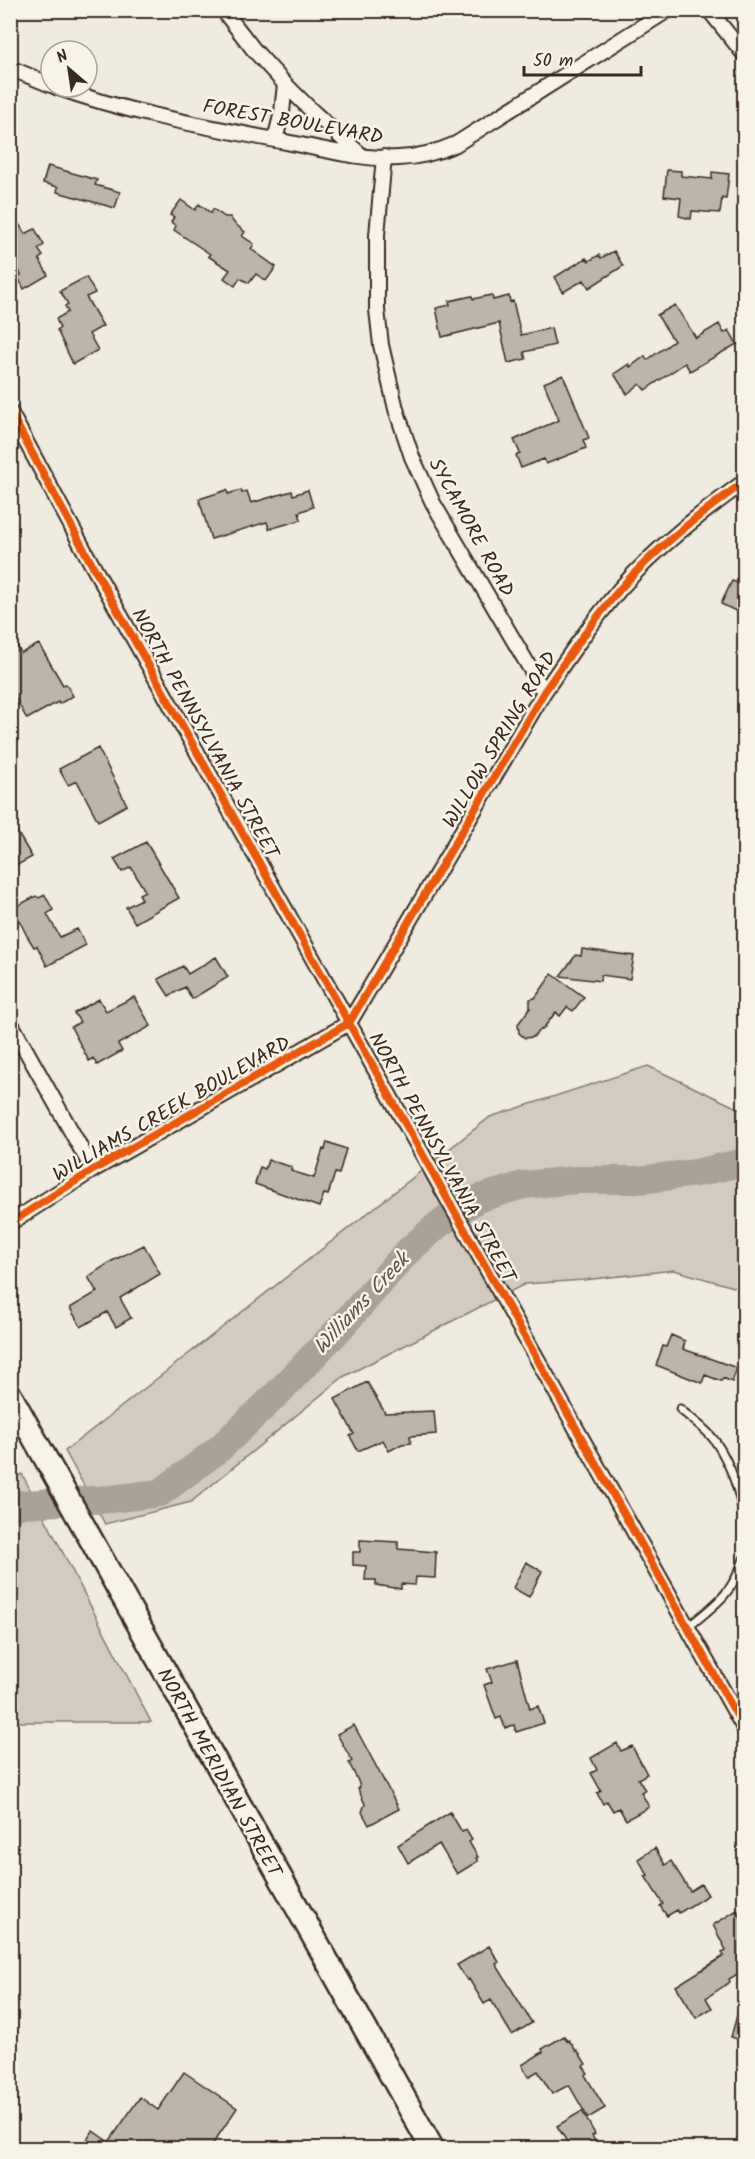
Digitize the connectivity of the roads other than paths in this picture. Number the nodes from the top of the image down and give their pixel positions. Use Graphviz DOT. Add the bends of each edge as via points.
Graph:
graph roads {
  1 [pos="223,10"];
  2 [pos="668,10"];
  3 [pos="709,10"];
  4 [pos="744,54"];
  5 [pos="10,68"];
  6 [pos="39,80"];
  7 [pos="285,84"];
  8 [pos="93,99"];
  9 [pos="275,140"];
  10 [pos="363,156"];
  11 [pos="384,158"];
  12 [pos="10,412"];
  13 [pos="744,482"];
  14 [pos="544,692"];
  15 [pos="10,1022"];
  16 [pos="349,1023"];
  17 [pos="93,1170"];
  18 [pos="10,1223"];
  19 [pos="10,1395"];
  20 [pos="680,1409"];
  21 [pos="744,1522"];
  22 [pos="744,1559"];
  23 [pos="688,1627"];
  24 [pos="744,1728"];
  25 [pos="432,2148"];
  1 -- 7 [label="street"];
  2 -- 11 [label="street, FOREST BOULEVARD" via="456,144 430,153"];
  3 -- 4 [label="street"];
  5 -- 6 [label="street"];
  7 -- 9 [label="street"];
  7 -- 10 [label="street"];
  8 -- 9 [label="street, FOREST BOULEVARD"];
  9 -- 10 [label="street, FOREST BOULEVARD"];
  10 -- 11 [label="street, FOREST BOULEVARD"];
  11 -- 14 [label="street, SYCAMORE ROAD" via="376,235 377,310 396,409 433,503"];
  12 -- 16 [label="street, NORTH PENNSYLVANIA STREET"];
  13 -- 14 [label="street, WILLOW SPRING ROAD" via="644,564 593,622"];
  14 -- 16 [label="street, WILLOW SPRING ROAD"];
  15 -- 17 [label="street"];
  16 -- 17 [label="street, WILLIAMS CREEK BOULEVARD"];
  16 -- 23 [label="street, NORTH PENNSYLVANIA STREET"];
  17 -- 18 [label="street, WILLIAMS CREEK BOULEVARD"];
  19 -- 25 [label="main road, NORTH MERIDIAN STREET"];
  20 -- 21 [label="lane" via="715,1440 738,1494"];
  22 -- 23 [label="lane" via="727,1595"];
  23 -- 24 [label="street, NORTH PENNSYLVANIA STREET"];
}
